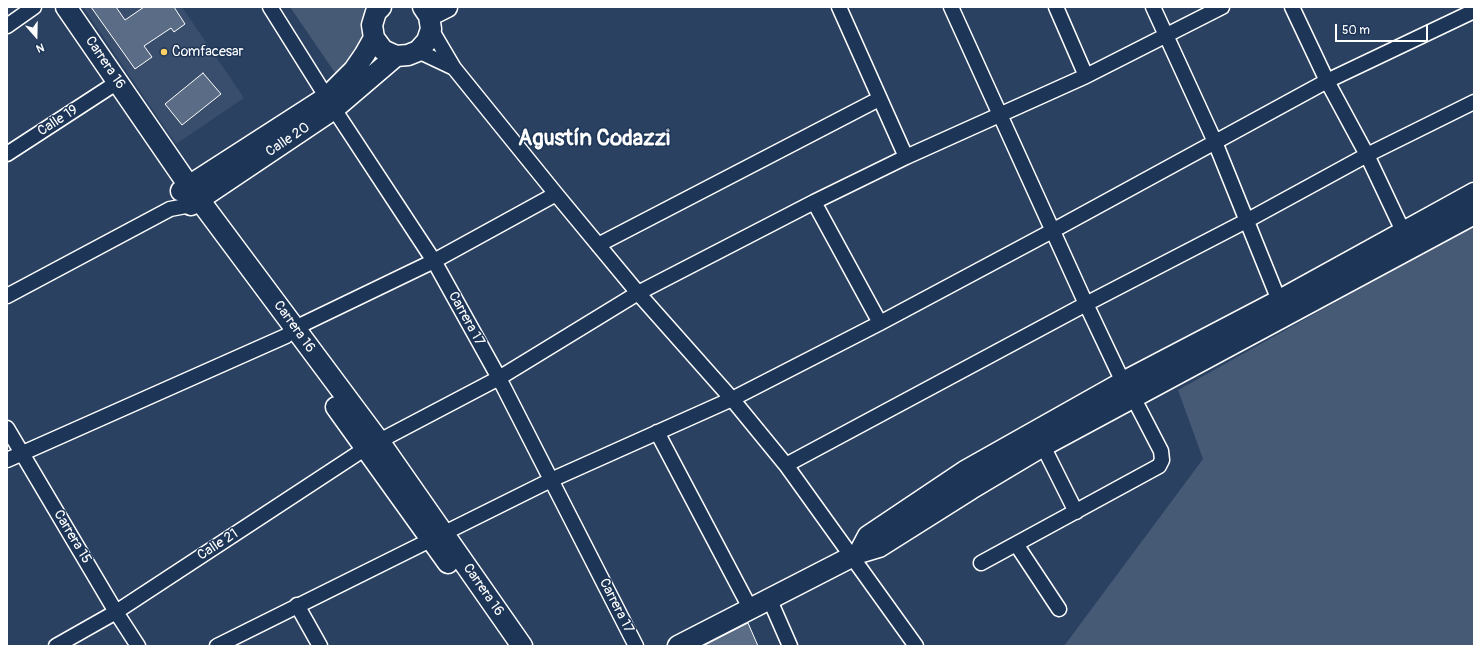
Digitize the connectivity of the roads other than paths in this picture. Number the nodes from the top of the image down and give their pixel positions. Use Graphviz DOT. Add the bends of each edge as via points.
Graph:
graph roads {
  1 [pos="34,7"];
  2 [pos="54,7"];
  3 [pos="66,7"];
  4 [pos="270,7"];
  5 [pos="447,7"];
  6 [pos="839,7"];
  7 [pos="951,7"];
  8 [pos="1056,7"];
  9 [pos="1153,7"];
  10 [pos="1222,7"];
  11 [pos="1292,7"];
  12 [pos="377,9"];
  13 [pos="1474,11"];
  14 [pos="427,17"];
  15 [pos="7,26"];
  16 [pos="1166,35"];
  17 [pos="374,38"];
  18 [pos="418,51"];
  19 [pos="396,56"];
  20 [pos="454,68"];
  21 [pos="1086,76"];
  22 [pos="1326,81"];
  23 [pos="110,88"];
  24 [pos="879,99"];
  25 [pos="1474,102"];
  26 [pos="330,103"];
  27 [pos="1000,115"];
  28 [pos="1216,142"];
  29 [pos="7,154"];
  30 [pos="1367,156"];
  31 [pos="906,157"];
  32 [pos="1474,193"];
  33 [pos="556,194"];
  34 [pos="190,195"];
  35 [pos="814,202"];
  36 [pos="1474,214"];
  37 [pos="1248,220"];
  38 [pos="1054,230"];
  39 [pos="1403,231"];
  40 [pos="598,245"];
  41 [pos="1403,252"];
  42 [pos="434,261"];
  43 [pos="638,294"];
  44 [pos="7,296"];
  45 [pos="1086,304"];
  46 [pos="1282,308"];
  47 [pos="880,323"];
  48 [pos="290,332"];
  49 [pos="499,378"];
  50 [pos="1128,390"];
  51 [pos="732,399"];
  52 [pos="7,428"];
  53 [pos="657,432"];
  54 [pos="372,445"];
  55 [pos="1043,446"];
  56 [pos="22,454"];
  57 [pos="7,460"];
  58 [pos="786,465"];
  59 [pos="551,480"];
  60 [pos="1076,512"];
  61 [pos="438,536"];
  62 [pos="1016,544"];
  63 [pos="855,555"];
  64 [pos="981,563"];
  65 [pos="769,598"];
  66 [pos="297,605"];
  67 [pos="750,608"];
  68 [pos="1059,609"];
  69 [pos="116,612"];
  70 [pos="56,646"];
  71 [pos="138,646"];
  72 [pos="217,646"];
  73 [pos="320,646"];
  74 [pos="506,646"];
  75 [pos="522,646"];
  76 [pos="636,646"];
  77 [pos="678,646"];
  78 [pos="790,646"];
  79 [pos="916,646"];
  1 -- 15 [label="street"];
  2 -- 23 [label="street, Carrera 16"];
  3 -- 34 [label="street, Carrera 16"];
  4 -- 26 [label="street, Carrera 17"];
  5 -- 14 [label="street"];
  6 -- 24 [label="street"];
  7 -- 27 [label="street"];
  8 -- 21 [label="street"];
  9 -- 16 [label="street"];
  10 -- 16 [label="street, Calle 21"];
  11 -- 22 [label="street"];
  12 -- 17 [label="street" via="372,25"];
  13 -- 22 [label="street"];
  14 -- 18 [label="street" via="427,41"];
  14 -- 20 [label="street"];
  16 -- 21 [label="street, Calle 21"];
  16 -- 28 [label="street"];
  17 -- 19 [label="street" via="383,50"];
  17 -- 26 [label="street, Calle 20"];
  18 -- 19 [label="street"];
  18 -- 20 [label="street"];
  19 -- 26 [label="street, Calle 20"];
  20 -- 33 [label="street"];
  21 -- 27 [label="street, Calle 21"];
  22 -- 28 [label="street"];
  22 -- 30 [label="street"];
  23 -- 29 [label="street, Calle 19"];
  23 -- 34 [label="street, Carrera 16"];
  24 -- 31 [label="street"];
  24 -- 40 [label="street"];
  25 -- 30 [label="street"];
  26 -- 34 [label="street, Calle 20"];
  26 -- 42 [label="street, Carrera 17"];
  27 -- 31 [label="street, Calle 21"];
  27 -- 38 [label="street"];
  28 -- 37 [label="street"];
  28 -- 38 [label="street"];
  30 -- 37 [label="street"];
  30 -- 39 [label="street"];
  31 -- 35 [label="street, Calle 21"];
  32 -- 39 [label="street"];
  33 -- 40 [label="street"];
  33 -- 42 [label="street"];
  34 -- 44 [label="street, Calle 20" via="170,209"];
  34 -- 48 [label="street, Carrera 16"];
  35 -- 43 [label="street, Calle 21"];
  35 -- 47 [label="street"];
  36 -- 41 [label="street"];
  37 -- 45 [label="street"];
  37 -- 46 [label="street"];
  38 -- 45 [label="street"];
  38 -- 47 [label="street"];
  39 -- 41 [label="street"];
  39 -- 46 [label="street"];
  40 -- 43 [label="street"];
  41 -- 46 [label="street"];
  42 -- 48 [label="street"];
  42 -- 49 [label="street, Carrera 17"];
  43 -- 49 [label="street, Calle 21"];
  43 -- 51 [label="street"];
  45 -- 50 [label="street"];
  45 -- 58 [label="street"];
  46 -- 50 [label="street"];
  47 -- 51 [label="street"];
  48 -- 54 [label="street, Carrera 16"];
  48 -- 56 [label="street"];
  49 -- 54 [label="street, Calle 21"];
  49 -- 59 [label="street, Carrera 17"];
  50 -- 55 [label="street"];
  50 -- 60 [label="street" via="1161,450 1162,460 1159,466"];
  50 -- 63 [label="street" via="965,471 868,536"];
  51 -- 53 [label="street"];
  51 -- 58 [label="street"];
  52 -- 56 [label="street, Carrera 15"];
  53 -- 59 [label="street"];
  53 -- 67 [label="street"];
  54 -- 61 [label="street, Carrera 16"];
  54 -- 69 [label="street, Calle 21"];
  55 -- 60 [label="street"];
  55 -- 63 [label="street" via="879,547"];
  56 -- 57 [label="street"];
  56 -- 69 [label="street, Carrera 15"];
  58 -- 63 [label="street"];
  59 -- 61 [label="street"];
  59 -- 76 [label="street, Carrera 17"];
  60 -- 62 [label="street"];
  61 -- 66 [label="street"];
  61 -- 74 [label="street, Carrera 16"];
  61 -- 75 [label="street, Carrera 16"];
  62 -- 64 [label="street"];
  62 -- 68 [label="street"];
  63 -- 65 [label="street"];
  63 -- 79 [label="street"];
  65 -- 67 [label="street"];
  65 -- 78 [label="street"];
  66 -- 72 [label="street"];
  66 -- 73 [label="street"];
  67 -- 77 [label="street"];
  69 -- 70 [label="street, Calle 21"];
  69 -- 71 [label="street, Carrera 15"];
}
